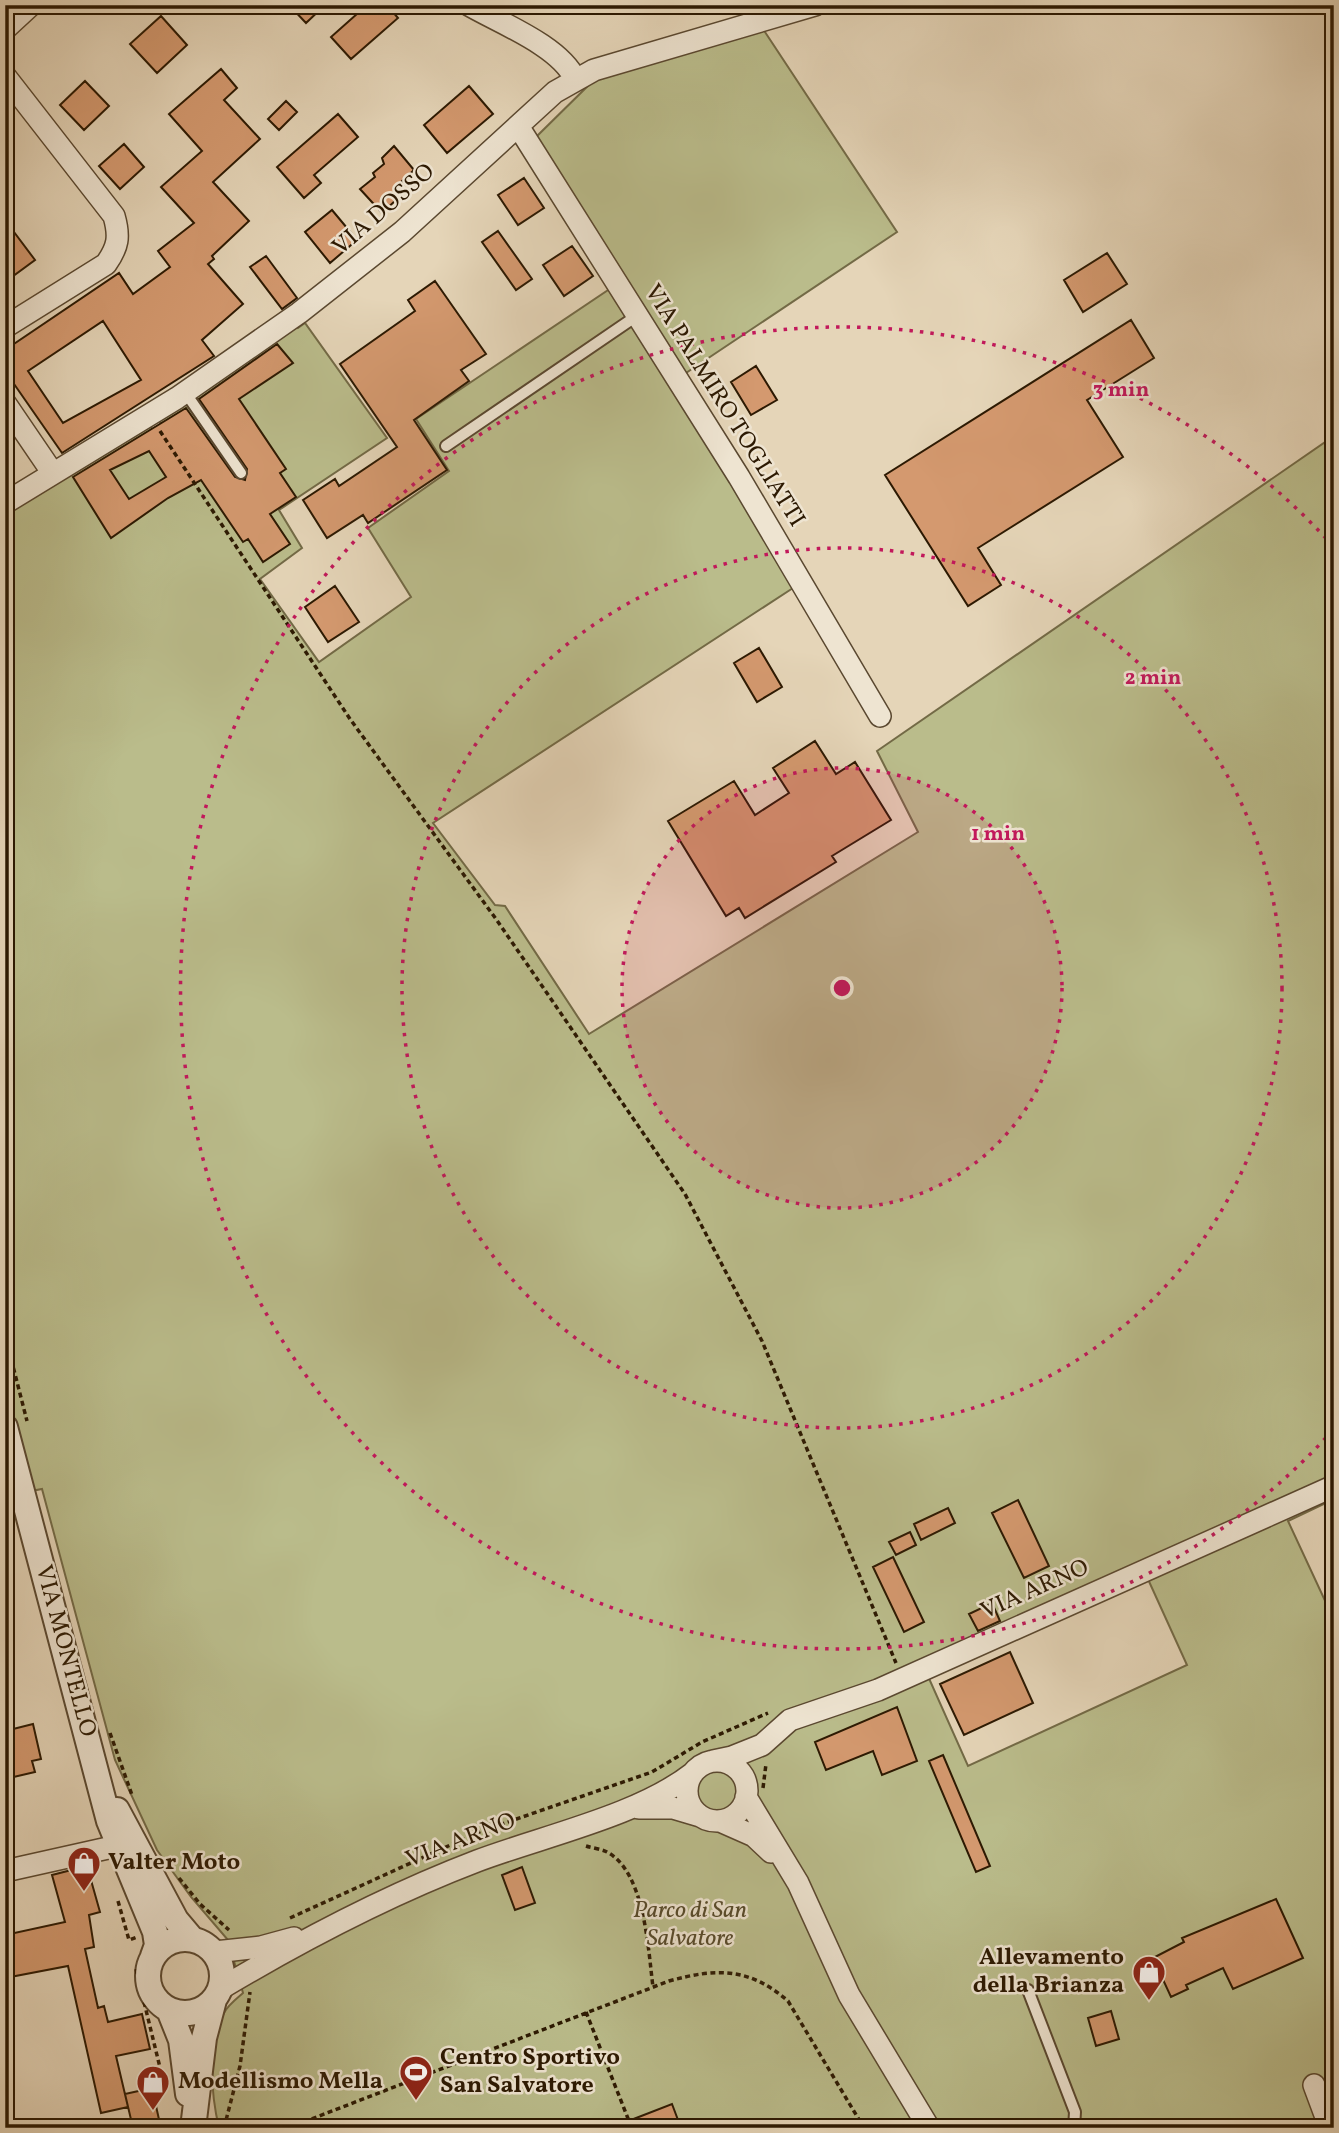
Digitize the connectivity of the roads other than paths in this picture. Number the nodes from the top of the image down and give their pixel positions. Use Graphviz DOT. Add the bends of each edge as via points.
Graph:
graph roads {
  1 [pos="31,5"];
  2 [pos="469,5"];
  3 [pos="802,7"];
  4 [pos="5,29"];
  5 [pos="5,76"];
  6 [pos="575,79"];
  7 [pos="518,126"];
  8 [pos="638,315"];
  9 [pos="5,327"];
  10 [pos="185,392"];
  11 [pos="8,413"];
  12 [pos="446,446"];
  13 [pos="52,472"];
  14 [pos="241,473"];
  15 [pos="5,503"];
  16 [pos="880,716"];
  17 [pos="17,1427"];
  18 [pos="1334,1486"];
  19 [pos="766,1750"];
  20 [pos="92,1753"];
  21 [pos="713,1761"];
  22 [pos="693,1773"];
  23 [pos="752,1793"];
  24 [pos="619,1810"];
  25 [pos="710,1819"];
  26 [pos="117,1846"];
  27 [pos="5,1871"];
  28 [pos="798,1883"];
  29 [pos="176,1920"];
  30 [pos="327,1929"];
  31 [pos="192,1939"];
  32 [pos="226,1951"];
  33 [pos="140,1959"];
  34 [pos="1028,1990"];
  35 [pos="217,1995"];
  36 [pos="169,2010"];
  37 [pos="1314,2085"];
  38 [pos="193,2128"];
  39 [pos="929,2128"];
  40 [pos="1074,2128"];
  41 [pos="1330,2128"];
  1 -- 4 [label="street"];
  2 -- 6 [label="street" via="556,54"];
  3 -- 6 [label="street, VIA DOSSO"];
  5 -- 9 [label="street" via="114,216 118,232 117,248 106,264"];
  6 -- 7 [label="street, VIA DOSSO"];
  7 -- 8 [label="street, VIA PALMIRO TOGLIATTI"];
  7 -- 10 [label="street, VIA DOSSO" via="402,232 299,313"];
  8 -- 12 [label="lane"];
  8 -- 16 [label="street, VIA PALMIRO TOGLIATTI"];
  10 -- 13 [label="street, VIA DOSSO"];
  10 -- 14 [label="lane"];
  11 -- 13 [label="street"];
  13 -- 15 [label="street, VIA DOSSO"];
  17 -- 20 [label="street, VIA MONTELLO"];
  18 -- 19 [label="street, VIA ARNO" via="878,1690 790,1720"];
  19 -- 21 [label="street, VIA ARNO"];
  19 -- 23 [label="street, VIA ARNO"];
  20 -- 26 [label="street, VIA MONTELLO"];
  20 -- 29 [label="street, VIA MONTELLO"];
  21 -- 22 [label="street"];
  21 -- 23 [label="street" via="733,1765"];
  22 -- 24 [label="street, VIA ARNO" via="667,1791"];
  22 -- 25 [label="street" via="687,1796"];
  23 -- 25 [label="street" via="737,1813"];
  23 -- 28 [label="street"];
  24 -- 25 [label="street, VIA ARNO" via="673,1808"];
  24 -- 30 [label="street, VIA ARNO" via="433,1878"];
  25 -- 28 [label="street, VIA ARNO" via="754,1836"];
  26 -- 27 [label="street"];
  26 -- 29 [label="street, VIA MONTELLO" via="126,1848 148,1890"];
  26 -- 33 [label="street, VIA MONTELLO" via="155,1932 157,1945"];
  28 -- 39 [label="street" via="849,1994"];
  29 -- 31 [label="street, VIA MONTELLO"];
  30 -- 32 [label="street, VIA ARNO"];
  30 -- 35 [label="street, VIA ARNO" via="245,1974"];
  31 -- 32 [label="street"];
  31 -- 33 [label="street" via="173,1940"];
  32 -- 35 [label="street"];
  33 -- 36 [label="street" via="151,1992"];
  34 -- 40 [label="lane" via="1075,2112"];
  35 -- 36 [label="street" via="191,2013"];
  35 -- 38 [label="street" via="204,2038"];
  36 -- 38 [label="street" via="181,2040"];
  37 -- 41 [label="street"];
}
